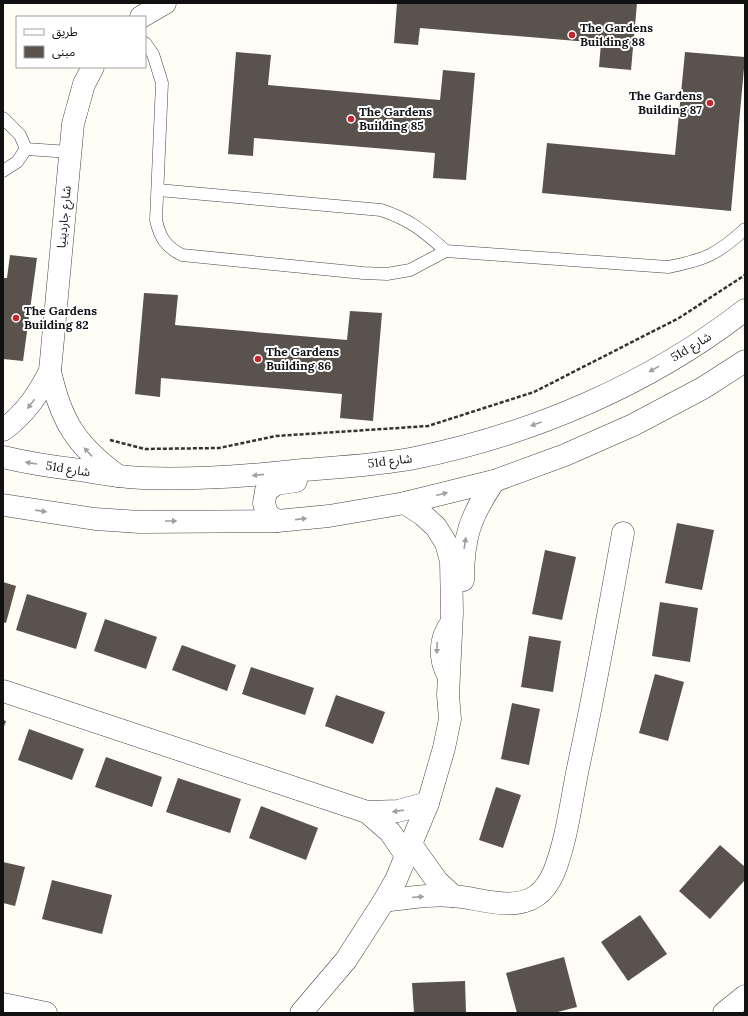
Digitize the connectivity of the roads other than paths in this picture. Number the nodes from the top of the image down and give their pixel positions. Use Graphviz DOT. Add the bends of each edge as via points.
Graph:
graph roads {
  1 [pos="163,3"];
  2 [pos="143,16"];
  3 [pos="146,44"];
  4 [pos="92,68"];
  5 [pos="3,118"];
  6 [pos="26,148"];
  7 [pos="70,152"];
  8 [pos="3,171"];
  9 [pos="158,190"];
  10 [pos="745,229"];
  11 [pos="446,251"];
  12 [pos="745,310"];
  13 [pos="745,361"];
  14 [pos="50,372"];
  15 [pos="3,430"];
  16 [pos="3,457"];
  17 [pos="356,465"];
  18 [pos="118,476"];
  19 [pos="494,481"];
  20 [pos="405,503"];
  21 [pos="3,505"];
  22 [pos="277,521"];
  23 [pos="623,533"];
  24 [pos="3,691"];
  25 [pos="450,719"];
  26 [pos="428,804"];
  27 [pos="367,812"];
  28 [pos="409,852"];
  29 [pos="453,896"];
  30 [pos="384,901"];
  31 [pos="745,996"];
  32 [pos="3,1004"];
  33 [pos="46,1013"];
  34 [pos="301,1013"];
  35 [pos="724,1013"];
  1 -- 2 [label="street"];
  3 -- 9 [label="lane" via="153,54 162,83"];
  4 -- 7 [label="street, شارع جاردينيا" via="84,84 73,124"];
  5 -- 6 [label="lane" via="20,135"];
  6 -- 7 [label="lane"];
  6 -- 8 [label="lane" via="17,162"];
  7 -- 14 [label="street, شارع جاردينيا"];
  9 -- 11 [label="lane" via="381,210 407,220"];
  9 -- 11 [label="lane" via="156,220 159,233 164,243 182,255 387,274 410,270"];
  10 -- 11 [label="lane" via="725,247 698,261 668,267"];
  12 -- 17 [label="street, 51d شارع, one-way" via="717,332 622,386 543,421 491,440 414,458"];
  13 -- 19 [label="street" via="703,388 633,425 564,455"];
  14 -- 15 [label="street, شارع جاردينيا, one-way" via="28,408"];
  18 -- 14 [label="street, شارع جاردينيا, one-way" via="96,460 64,419 55,396"];
  18 -- 16 [label="street, 51d شارع, one-way"];
  17 -- 18 [label="street, 51d شارع, one-way" via="248,476"];
  17 -- 22 [label="street" via="330,476 276,484 266,491 264,503 267,514"];
  20 -- 19 [label="street, one-way"];
  25 -- 19 [label="street, one-way" via="459,696 463,650 463,566 466,533 473,515"];
  22 -- 20 [label="street, one-way" via="328,516"];
  20 -- 25 [label="street, one-way" via="436,527 446,543 451,561 452,613 448,686"];
  21 -- 22 [label="street, one-way" via="95,519 140,522"];
  23 -- 29 [label="street" via="595,690 554,872 542,891 522,902 507,904"];
  24 -- 27 [label="street"];
  25 -- 26 [label="street"];
  26 -- 27 [label="street, one-way" via="398,811"];
  26 -- 28 [label="street"];
  27 -- 28 [label="street"];
  28 -- 29 [label="street"];
  28 -- 30 [label="street"];
  30 -- 29 [label="street, one-way"];
  30 -- 34 [label="street" via="346,960"];
  31 -- 35 [label="street"];
  32 -- 33 [label="street"];
}
